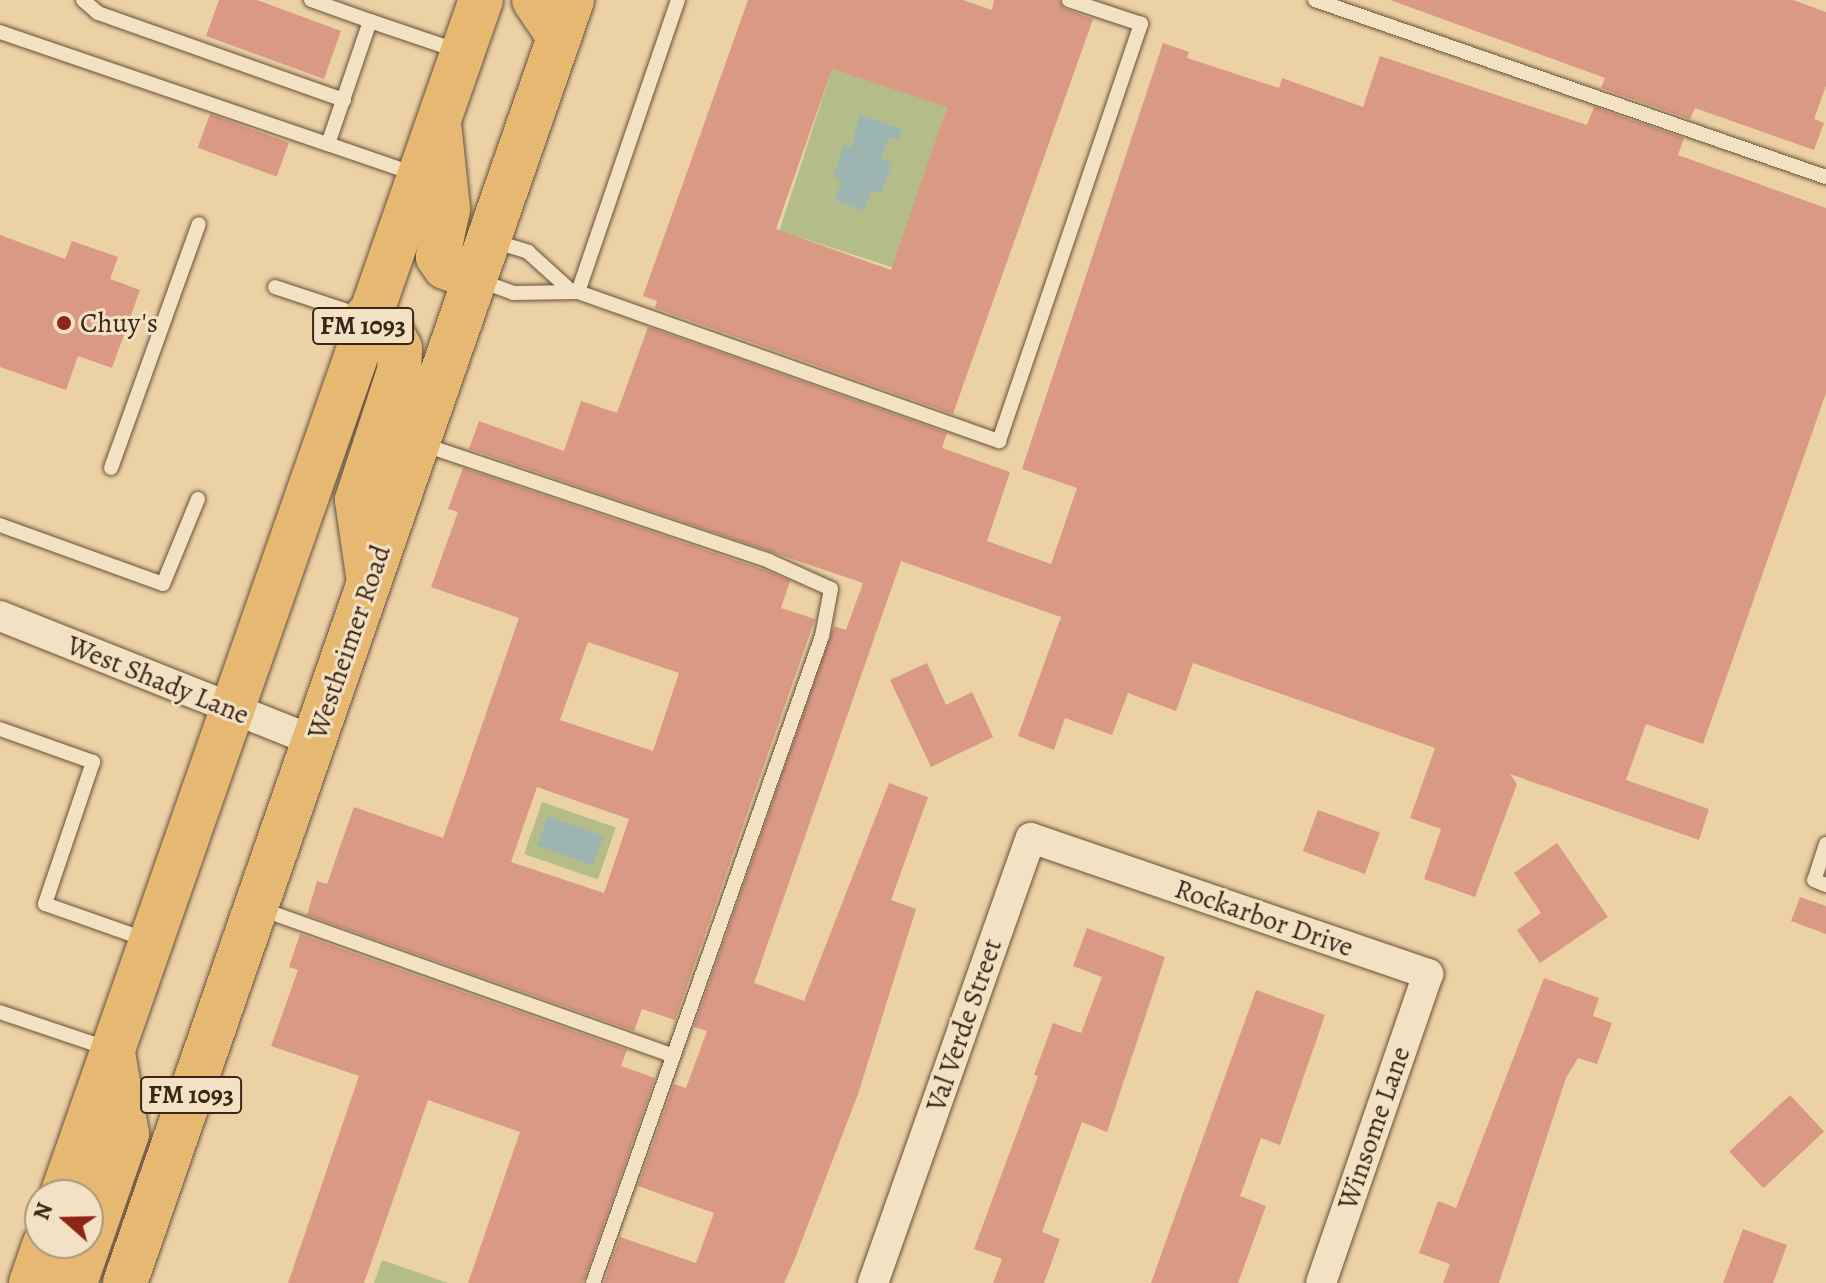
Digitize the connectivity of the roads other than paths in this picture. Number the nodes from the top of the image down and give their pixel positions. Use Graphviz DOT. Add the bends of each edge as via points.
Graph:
graph roads {
  1 [pos="83,0"];
  2 [pos="311,0"];
  3 [pos="481,0"];
  4 [pos="534,0"];
  5 [pos="678,0"];
  6 [pos="1069,0"];
  7 [pos="1315,0"];
  8 [pos="566,18"];
  9 [pos="370,21"];
  10 [pos="0,32"];
  11 [pos="463,52"];
  12 [pos="344,100"];
  13 [pos="438,121"];
  14 [pos="328,144"];
  15 [pos="417,175"];
  16 [pos="1826,177"];
  17 [pos="199,224"];
  18 [pos="481,259"];
  19 [pos="275,287"];
  20 [pos="574,290"];
  21 [pos="366,317"];
  22 [pos="416,443"];
  23 [pos="111,468"];
  24 [pos="198,499"];
  25 [pos="0,525"];
  26 [pos="369,582"];
  27 [pos="0,616"];
  28 [pos="232,711"];
  29 [pos="0,729"];
  30 [pos="316,742"];
  31 [pos="1826,844"];
  32 [pos="1101,862"];
  33 [pos="1826,885"];
  34 [pos="257,908"];
  35 [pos="151,942"];
  36 [pos="1428,974"];
  37 [pos="0,1012"];
  38 [pos="113,1051"];
  39 [pos="673,1056"];
  40 [pos="68,1179"];
  41 [pos="39,1259"];
  42 [pos="31,1283"];
  43 [pos="75,1283"];
  44 [pos="125,1283"];
  45 [pos="593,1283"];
  46 [pos="873,1283"];
  47 [pos="1321,1283"];
  1 -- 12 [label="lane" via="98,13"];
  2 -- 9 [label="lane"];
  3 -- 11 [label="main road, FM 1093"];
  4 -- 8 [label="main road"];
  5 -- 20 [label="lane"];
  6 -- 20 [label="lane" via="1141,24 999,441"];
  7 -- 16 [label="lane"];
  8 -- 18 [label="main road, Westheimer Road / FM 1093"];
  9 -- 11 [label="lane"];
  9 -- 12 [label="lane"];
  10 -- 14 [label="lane"];
  11 -- 13 [label="main road, FM 1093"];
  12 -- 14 [label="lane"];
  13 -- 15 [label="main road, FM 1093"];
  13 -- 18 [label="main road" via="448,209 438,257 445,267"];
  14 -- 15 [label="lane"];
  15 -- 21 [label="main road, FM 1093"];
  17 -- 23 [label="lane"];
  18 -- 20 [label="lane" via="528,252"];
  18 -- 20 [label="lane" via="513,293"];
  18 -- 22 [label="main road, Westheimer Road / FM 1093"];
  19 -- 21 [label="lane"];
  21 -- 26 [label="main road" via="391,332 400,348 399,371 357,500"];
  21 -- 28 [label="main road, FM 1093"];
  22 -- 26 [label="main road, Westheimer Road / FM 1093"];
  22 -- 39 [label="lane" via="769,561 831,589 822,636"];
  24 -- 25 [label="lane" via="163,584"];
  26 -- 30 [label="main road, Westheimer Road / FM 1093"];
  27 -- 28 [label="street, West Shady Lane"];
  28 -- 30 [label="street, West Shady Lane"];
  28 -- 35 [label="main road, FM 1093"];
  29 -- 35 [label="lane" via="93,762 45,904"];
  30 -- 34 [label="main road, Westheimer Road / FM 1093"];
  31 -- 33 [label="lane" via="1814,880"];
  32 -- 36 [label="street, Rockarbor Drive"];
  32 -- 46 [label="street, Val Verde Street" via="1031,838"];
  34 -- 39 [label="lane"];
  34 -- 44 [label="main road, Westheimer Road / FM 1093"];
  35 -- 38 [label="main road, FM 1093"];
  36 -- 47 [label="street, Winsome Lane"];
  37 -- 38 [label="lane"];
  38 -- 40 [label="main road, FM 1093"];
  38 -- 43 [label="main road" via="127,1134"];
  39 -- 45 [label="lane"];
  41 -- 42 [label="main road"];
}
